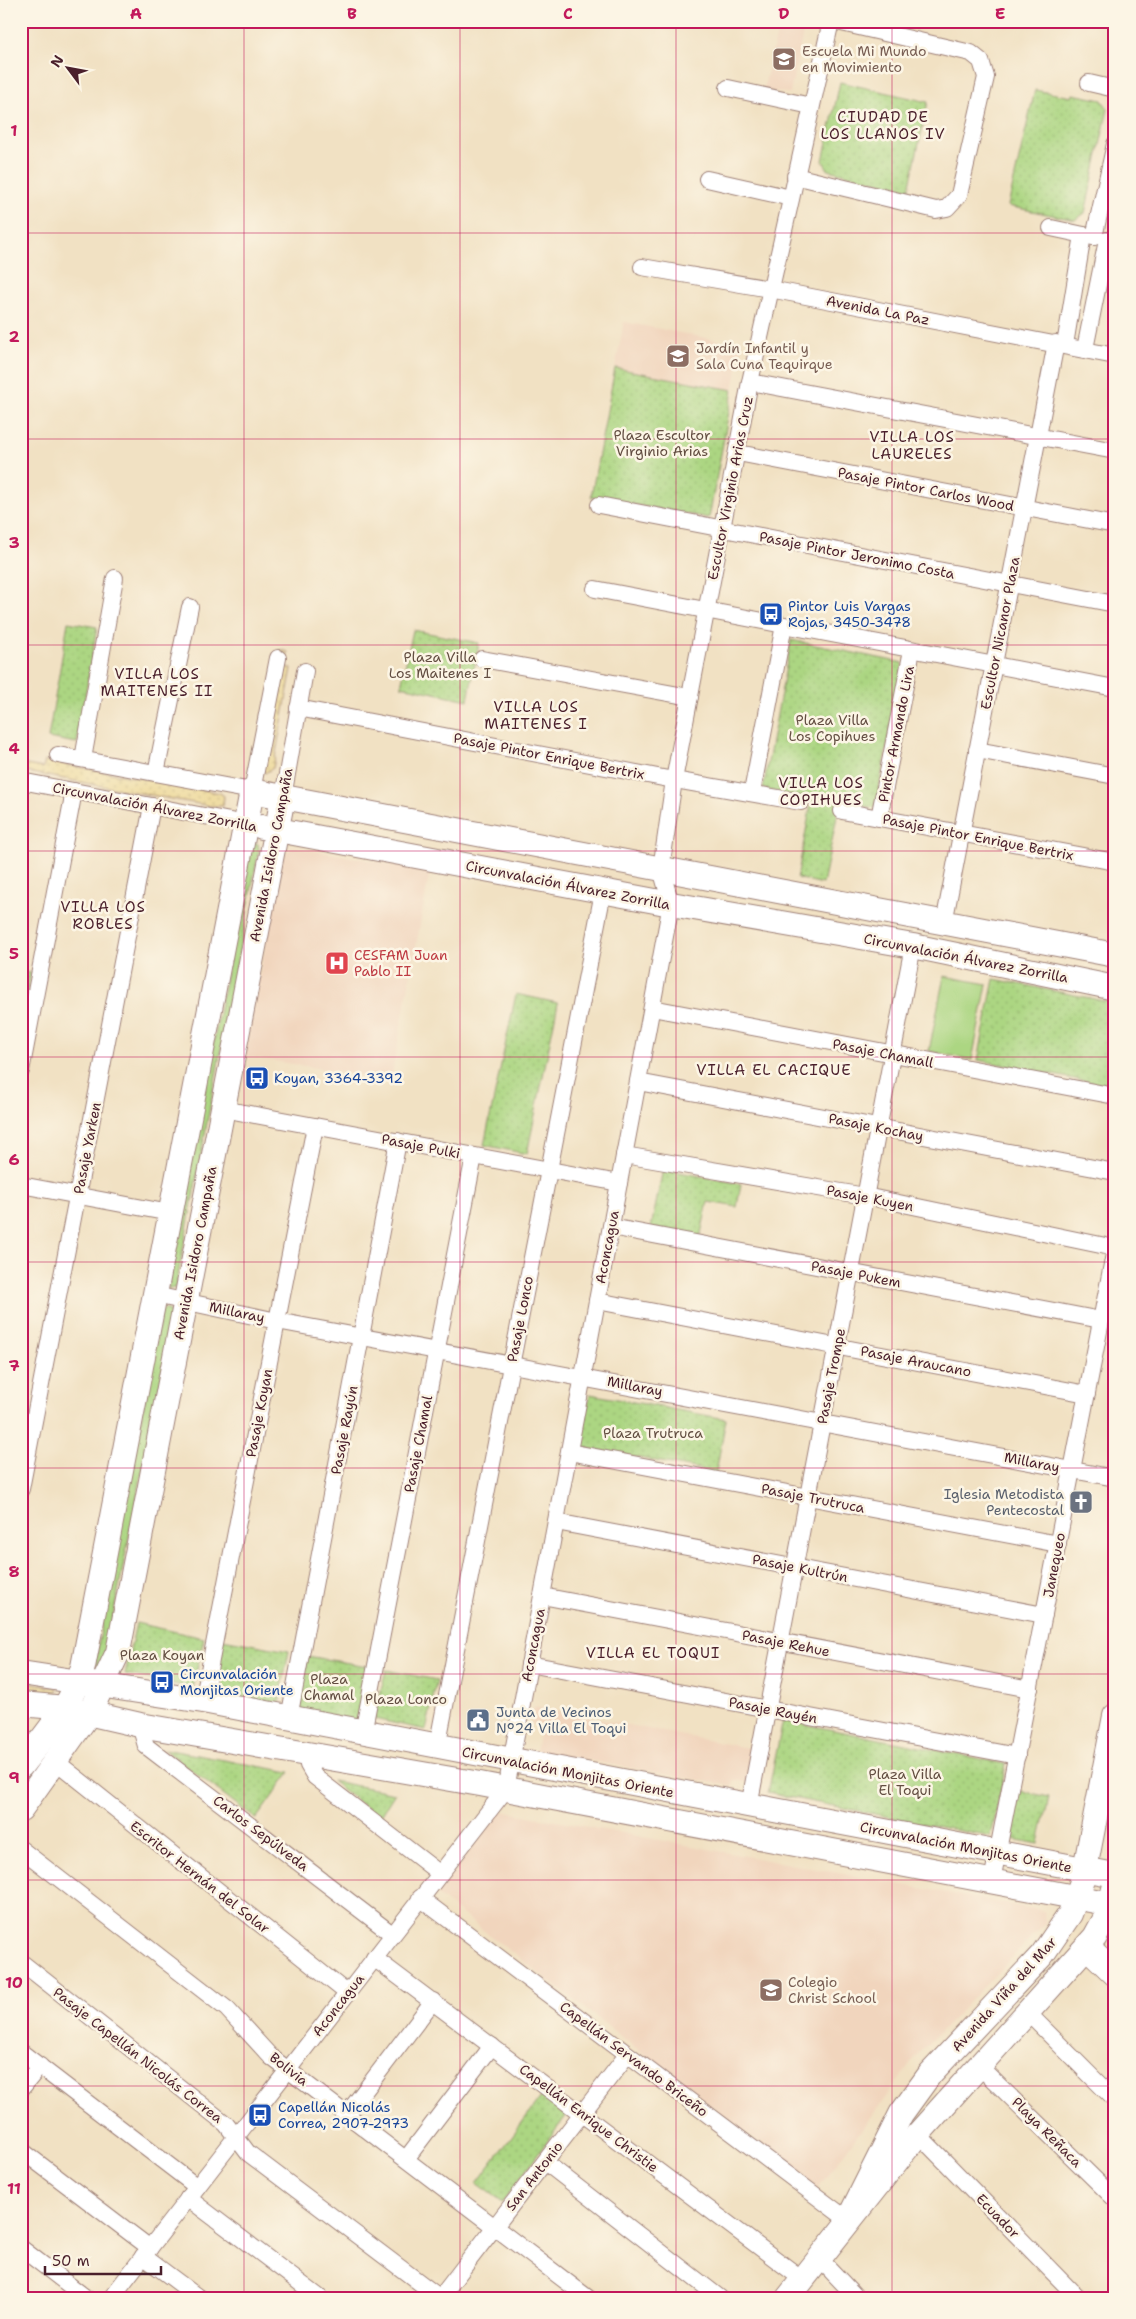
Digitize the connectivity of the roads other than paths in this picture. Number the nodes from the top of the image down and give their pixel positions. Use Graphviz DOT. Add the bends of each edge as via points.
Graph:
graph roads {
  1 [pos="832,21"];
  2 [pos="1090,83"];
  3 [pos="728,88"];
  4 [pos="1115,89"];
  5 [pos="811,106"];
  6 [pos="1115,144"];
  7 [pos="795,176"];
  8 [pos="707,179"];
  9 [pos="791,198"];
  10 [pos="1051,228"];
  11 [pos="1100,238"];
  12 [pos="642,267"];
  13 [pos="770,289"];
  14 [pos="1060,344"];
  15 [pos="1085,350"];
  16 [pos="1115,356"];
  17 [pos="750,382"];
  18 [pos="1038,436"];
  19 [pos="1115,451"];
  20 [pos="738,453"];
  21 [pos="598,506"];
  22 [pos="1024,508"];
  23 [pos="1115,525"];
  24 [pos="723,530"];
  25 [pos="115,578"];
  26 [pos="1010,583"];
  27 [pos="595,589"];
  28 [pos="1115,604"];
  29 [pos="190,607"];
  30 [pos="706,609"];
  31 [pos="784,625"];
  32 [pos="912,650"];
  33 [pos="278,658"];
  34 [pos="482,659"];
  35 [pos="993,665"];
  36 [pos="305,671"];
  37 [pos="1115,688"];
  38 [pos="690,697"];
  39 [pos="298,708"];
  40 [pos="977,750"];
  41 [pos="58,755"];
  42 [pos="83,759"];
  43 [pos="156,773"];
  44 [pos="1115,776"];
  45 [pos="674,780"];
  46 [pos="21,781"];
  47 [pos="74,791"];
  48 [pos="252,791"];
  49 [pos="752,792"];
  50 [pos="283,797"];
  51 [pos="801,802"];
  52 [pos="152,806"];
  53 [pos="842,811"];
  54 [pos="879,818"];
  55 [pos="246,824"];
  56 [pos="276,830"];
  57 [pos="961,833"];
  58 [pos="1115,862"];
  59 [pos="661,869"];
  60 [pos="603,892"];
  61 [pos="671,904"];
  62 [pos="944,923"];
  63 [pos="914,946"];
  64 [pos="1115,955"];
  65 [pos="1115,988"];
  66 [pos="652,1008"];
  67 [pos="893,1054"];
  68 [pos="21,1071"];
  69 [pos="638,1082"];
  70 [pos="1115,1096"];
  71 [pos="223,1108"];
  72 [pos="314,1126"];
  73 [pos="879,1127"];
  74 [pos="398,1141"];
  75 [pos="624,1155"];
  76 [pos="474,1156"];
  77 [pos="549,1170"];
  78 [pos="1115,1172"];
  79 [pos="619,1183"];
  80 [pos="21,1185"];
  81 [pos="78,1195"];
  82 [pos="866,1196"];
  83 [pos="170,1212"];
  84 [pos="611,1227"];
  85 [pos="1115,1248"];
  86 [pos="851,1273"];
  87 [pos="154,1295"];
  88 [pos="186,1301"];
  89 [pos="597,1301"];
  90 [pos="1101,1320"];
  91 [pos="277,1321"];
  92 [pos="362,1336"];
  93 [pos="837,1346"];
  94 [pos="437,1350"];
  95 [pos="511,1363"];
  96 [pos="583,1377"];
  97 [pos="1087,1394"];
  98 [pos="822,1422"];
  99 [pos="26,1433"];
  100 [pos="569,1452"];
  101 [pos="1072,1470"];
  102 [pos="1115,1478"];
  103 [pos="21,1489"];
  104 [pos="808,1497"];
  105 [pos="556,1522"];
  106 [pos="1058,1544"];
  107 [pos="794,1567"];
  108 [pos="542,1596"];
  109 [pos="1044,1615"];
  110 [pos="780,1641"];
  111 [pos="529,1664"];
  112 [pos="21,1673"];
  113 [pos="78,1682"];
  114 [pos="104,1685"];
  115 [pos="1030,1689"];
  116 [pos="203,1701"];
  117 [pos="21,1704"];
  118 [pos="66,1708"];
  119 [pos="767,1709"];
  120 [pos="90,1712"];
  121 [pos="1115,1716"];
  122 [pos="289,1718"];
  123 [pos="140,1725"];
  124 [pos="363,1732"];
  125 [pos="437,1747"];
  126 [pos="306,1755"];
  127 [pos="1017,1756"];
  128 [pos="54,1760"];
  129 [pos="511,1761"];
  130 [pos="21,1766"];
  131 [pos="506,1789"];
  132 [pos="749,1806"];
  133 [pos="21,1809"];
  134 [pos="21,1849"];
  135 [pos="998,1853"];
  136 [pos="1085,1870"];
  137 [pos="439,1874"];
  138 [pos="1115,1875"];
  139 [pos="992,1881"];
  140 [pos="1113,1895"];
  141 [pos="1077,1897"];
  142 [pos="420,1898"];
  143 [pos="392,1934"];
  144 [pos="1087,1946"];
  145 [pos="374,1958"];
  146 [pos="21,1962"];
  147 [pos="1115,1974"];
  148 [pos="346,1993"];
  149 [pos="433,2002"];
  150 [pos="1028,2013"];
  151 [pos="492,2046"];
  152 [pos="21,2052"];
  153 [pos="627,2055"];
  154 [pos="40,2066"];
  155 [pos="979,2066"];
  156 [pos="288,2069"];
  157 [pos="21,2089"];
  158 [pos="1115,2100"];
  159 [pos="583,2112"];
  160 [pos="347,2114"];
  161 [pos="896,2125"];
  162 [pos="918,2134"];
  163 [pos="235,2137"];
  164 [pos="21,2150"];
  165 [pos="406,2159"];
  166 [pos="545,2162"];
  167 [pos="192,2192"];
  168 [pos="1115,2199"];
  169 [pos="848,2220"];
  170 [pos="495,2227"];
  171 [pos="21,2248"];
  172 [pos="147,2252"];
  173 [pos="819,2258"];
  174 [pos="795,2289"];
  175 [pos="86,2298"];
  176 [pos="111,2298"];
  177 [pos="199,2298"];
  178 [pos="320,2298"];
  179 [pos="440,2298"];
  180 [pos="588,2298"];
  181 [pos="720,2298"];
  182 [pos="857,2298"];
  183 [pos="1078,2298"];
  1 -- 5 [label="street, Escultor Virginio Arias Cruz"];
  1 -- 7 [label="street" via="971,52 981,61 986,77 959,195 947,208 936,210"];
  2 -- 4 [label="street"];
  3 -- 5 [label="street"];
  5 -- 7 [label="street, Escultor Virginio Arias Cruz"];
  6 -- 11 [label="street"];
  7 -- 9 [label="street, Escultor Virginio Arias Cruz"];
  8 -- 9 [label="street"];
  9 -- 13 [label="street, Escultor Virginio Arias Cruz"];
  10 -- 11 [label="street"];
  11 -- 14 [label="street, Escultor Nicanor Plaza"];
  11 -- 15 [label="street"];
  12 -- 13 [label="street, Avenida La Paz"];
  13 -- 14 [label="street, Avenida La Paz"];
  13 -- 17 [label="street, Escultor Virginio Arias Cruz"];
  14 -- 15 [label="street, Avenida La Paz"];
  14 -- 18 [label="street, Escultor Nicanor Plaza"];
  15 -- 16 [label="street, Avenida La Paz"];
  17 -- 18 [label="street"];
  17 -- 20 [label="street, Escultor Virginio Arias Cruz"];
  18 -- 19 [label="street"];
  18 -- 22 [label="street, Escultor Nicanor Plaza"];
  20 -- 22 [label="street, Pasaje Pintor Carlos Wood"];
  20 -- 24 [label="street, Escultor Virginio Arias Cruz"];
  21 -- 24 [label="street, Pasaje Pintor Jeronimo Costa"];
  22 -- 23 [label="street, Pasaje Pintor Carlos Wood"];
  22 -- 26 [label="street, Escultor Nicanor Plaza"];
  24 -- 26 [label="street, Pasaje Pintor Jeronimo Costa"];
  24 -- 30 [label="street, Escultor Virginio Arias Cruz"];
  25 -- 42 [label="street"];
  26 -- 28 [label="street, Pasaje Pintor Jeronimo Costa"];
  26 -- 35 [label="street, Escultor Nicanor Plaza"];
  27 -- 30 [label="street"];
  29 -- 43 [label="street"];
  30 -- 31 [label="street"];
  30 -- 38 [label="street, Escultor Virginio Arias Cruz"];
  31 -- 32 [label="street"];
  31 -- 49 [label="street"];
  32 -- 35 [label="street"];
  32 -- 54 [label="street, Pintor Armando Lira"];
  33 -- 48 [label="street"];
  34 -- 38 [label="street"];
  35 -- 37 [label="street"];
  35 -- 40 [label="street, Escultor Nicanor Plaza"];
  36 -- 39 [label="street, Avenida Isidoro Campaña"];
  38 -- 45 [label="street, Escultor Virginio Arias Cruz"];
  39 -- 45 [label="street, Pasaje Pintor Enrique Bertrix"];
  39 -- 50 [label="street, Avenida Isidoro Campaña"];
  40 -- 44 [label="street"];
  40 -- 57 [label="street, Escultor Nicanor Plaza"];
  41 -- 42 [label="street"];
  42 -- 43 [label="street"];
  43 -- 48 [label="street"];
  45 -- 49 [label="street, Pasaje Pintor Enrique Bertrix"];
  45 -- 59 [label="street, Escultor Virginio Arias Cruz"];
  46 -- 47 [label="street, Circunvalación Álvarez Zorrilla"];
  47 -- 52 [label="street, Circunvalación Álvarez Zorrilla"];
  47 -- 68 [label="street"];
  48 -- 50 [label="street"];
  48 -- 55 [label="street"];
  49 -- 51 [label="street, Pasaje Pintor Enrique Bertrix"];
  50 -- 56 [label="street, Avenida Isidoro Campaña"];
  50 -- 59 [label="street"];
  52 -- 55 [label="street, Circunvalación Álvarez Zorrilla"];
  52 -- 81 [label="street, Pasaje Yarken"];
  53 -- 54 [label="street, Pasaje Pintor Enrique Bertrix"];
  54 -- 57 [label="street, Pasaje Pintor Enrique Bertrix"];
  55 -- 56 [label="street, Circunvalación Álvarez Zorrilla"];
  55 -- 83 [label="street"];
  56 -- 60 [label="street, Circunvalación Álvarez Zorrilla"];
  56 -- 71 [label="street, Avenida Isidoro Campaña"];
  57 -- 58 [label="street, Pasaje Pintor Enrique Bertrix"];
  57 -- 62 [label="street, Escultor Nicanor Plaza"];
  59 -- 61 [label="street, Aconcagua"];
  59 -- 62 [label="street"];
  60 -- 61 [label="street, Circunvalación Álvarez Zorrilla"];
  60 -- 77 [label="street, Pasaje Lonco"];
  61 -- 63 [label="street, Circunvalación Álvarez Zorrilla"];
  61 -- 66 [label="street, Aconcagua"];
  62 -- 64 [label="street"];
  63 -- 65 [label="street, Circunvalación Álvarez Zorrilla"];
  63 -- 67 [label="street, Pasaje Trompe"];
  66 -- 67 [label="street, Pasaje Chamall"];
  66 -- 69 [label="street, Aconcagua"];
  67 -- 70 [label="street, Pasaje Chamall"];
  67 -- 73 [label="street, Pasaje Trompe"];
  69 -- 73 [label="street, Pasaje Kochay"];
  69 -- 75 [label="street, Aconcagua"];
  71 -- 72 [label="street, Pasaje Pulki"];
  71 -- 88 [label="street, Avenida Isidoro Campaña"];
  72 -- 74 [label="street, Pasaje Pulki"];
  72 -- 91 [label="street, Pasaje Koyan"];
  73 -- 78 [label="street, Pasaje Kochay"];
  73 -- 82 [label="street, Pasaje Trompe"];
  74 -- 76 [label="street, Pasaje Pulki"];
  74 -- 92 [label="street, Pasaje Rayún"];
  75 -- 79 [label="street, Aconcagua"];
  75 -- 82 [label="street, Pasaje Kuyen"];
  76 -- 77 [label="street, Pasaje Pulki"];
  76 -- 94 [label="street, Pasaje Chamal"];
  77 -- 79 [label="street, Pasaje Pulki"];
  77 -- 95 [label="street, Pasaje Lonco"];
  79 -- 84 [label="street, Aconcagua"];
  80 -- 81 [label="street"];
  81 -- 83 [label="street"];
  81 -- 99 [label="street, Pasaje Yarken"];
  82 -- 85 [label="street, Pasaje Kuyen"];
  82 -- 86 [label="street, Pasaje Trompe"];
  83 -- 87 [label="street"];
  84 -- 86 [label="street, Pasaje Pukem"];
  84 -- 89 [label="street, Aconcagua"];
  85 -- 90 [label="street, Janequeo"];
  86 -- 90 [label="street, Pasaje Pukem"];
  86 -- 93 [label="street, Pasaje Trompe"];
  87 -- 88 [label="street, Millaray"];
  87 -- 113 [label="street"];
  88 -- 91 [label="street, Millaray"];
  88 -- 114 [label="street, Avenida Isidoro Campaña" via="118,1652"];
  89 -- 93 [label="street, Pasaje Araucano"];
  89 -- 96 [label="street, Aconcagua"];
  90 -- 97 [label="street, Janequeo"];
  91 -- 92 [label="street, Millaray"];
  91 -- 116 [label="street, Pasaje Koyan"];
  92 -- 94 [label="street, Millaray"];
  92 -- 122 [label="street, Pasaje Rayún"];
  93 -- 97 [label="street, Pasaje Araucano"];
  93 -- 98 [label="street, Pasaje Trompe"];
  94 -- 95 [label="street, Millaray"];
  94 -- 124 [label="street, Pasaje Chamal"];
  95 -- 96 [label="street, Millaray"];
  95 -- 125 [label="street, Pasaje Lonco"];
  96 -- 98 [label="street, Millaray"];
  96 -- 100 [label="street, Aconcagua"];
  97 -- 101 [label="street, Janequeo"];
  98 -- 101 [label="street, Millaray"];
  98 -- 104 [label="street, Pasaje Trompe"];
  99 -- 103 [label="street, Pasaje Yarken"];
  100 -- 104 [label="street, Pasaje Trutruca"];
  100 -- 105 [label="street, Aconcagua"];
  101 -- 102 [label="street, Millaray"];
  101 -- 106 [label="street, Janequeo"];
  104 -- 106 [label="street, Pasaje Trutruca"];
  104 -- 107 [label="street, Pasaje Trompe"];
  105 -- 107 [label="street, Pasaje Kultrún"];
  105 -- 108 [label="street, Aconcagua"];
  106 -- 109 [label="street, Janequeo"];
  107 -- 109 [label="street, Pasaje Kultrún"];
  107 -- 110 [label="street, Pasaje Trompe"];
  108 -- 110 [label="street, Pasaje Rehue"];
  108 -- 111 [label="street, Aconcagua"];
  109 -- 115 [label="street, Janequeo"];
  110 -- 115 [label="street, Pasaje Rehue"];
  110 -- 119 [label="street, Pasaje Trompe"];
  111 -- 119 [label="street, Pasaje Rayén"];
  111 -- 129 [label="street, Aconcagua"];
  112 -- 113 [label="street, Circunvalación Monjitas Oriente"];
  113 -- 114 [label="street, Circunvalación Monjitas Oriente"];
  113 -- 118 [label="street"];
  114 -- 116 [label="street, Circunvalación Monjitas Oriente"];
  114 -- 120 [label="street, Avenida Isidoro Campaña"];
  115 -- 127 [label="street, Janequeo"];
  116 -- 122 [label="street, Circunvalación Monjitas Oriente"];
  117 -- 118 [label="street, Circunvalación Monjitas Oriente"];
  118 -- 120 [label="street, Circunvalación Monjitas Oriente"];
  118 -- 130 [label="street"];
  119 -- 127 [label="street, Pasaje Rayén"];
  119 -- 132 [label="street, Pasaje Trompe"];
  120 -- 123 [label="street, Circunvalación Monjitas Oriente"];
  120 -- 128 [label="street, Avenida Isidoro Campaña"];
  121 -- 136 [label="street, Avenida Viña del Mar"];
  122 -- 124 [label="street, Circunvalación Monjitas Oriente"];
  123 -- 126 [label="street, Circunvalación Monjitas Oriente"];
  123 -- 143 [label="street, Carlos Sepúlveda" via="146,1746"];
  124 -- 125 [label="street, Circunvalación Monjitas Oriente"];
  125 -- 129 [label="street, Circunvalación Monjitas Oriente"];
  126 -- 131 [label="street, Circunvalación Monjitas Oriente"];
  126 -- 137 [label="street" via="315,1777"];
  127 -- 135 [label="street, Janequeo"];
  128 -- 133 [label="street, Avenida Isidoro Campaña"];
  128 -- 148 [label="street, Escritor Hernán del Solar"];
  129 -- 131 [label="street, Aconcagua"];
  129 -- 132 [label="street, Circunvalación Monjitas Oriente"];
  131 -- 137 [label="street, Aconcagua"];
  131 -- 139 [label="street, Circunvalación Monjitas Oriente"];
  132 -- 135 [label="street, Circunvalación Monjitas Oriente"];
  134 -- 156 [label="street, Bolivia" via="227,2009 271,2057"];
  135 -- 136 [label="street, Circunvalación Monjitas Oriente"];
  135 -- 139 [label="street, Janequeo"];
  136 -- 138 [label="street, Circunvalación Monjitas Oriente"];
  136 -- 141 [label="street, Avenida Viña del Mar"];
  137 -- 142 [label="street, Aconcagua"];
  139 -- 141 [label="street, Circunvalación Monjitas Oriente"];
  140 -- 141 [label="street, Circunvalación Monjitas Oriente"];
  140 -- 144 [label="street, Avenida Viña del Mar" via="1101,1926"];
  141 -- 161 [label="street, Avenida Viña del Mar" via="1050,1946 930,2074"];
  142 -- 143 [label="street, Aconcagua"];
  142 -- 153 [label="street, Capellán Servando Briceño"];
  143 -- 145 [label="street, Aconcagua"];
  144 -- 147 [label="street"];
  144 -- 150 [label="street, Avenida Viña del Mar"];
  145 -- 148 [label="street, Aconcagua"];
  145 -- 149 [label="street, Capellán Enrique Christie"];
  146 -- 163 [label="street, Pasaje Capellán Nicolás Correa" via="226,2124"];
  148 -- 156 [label="street, Aconcagua"];
  149 -- 151 [label="street, Capellán Enrique Christie"];
  149 -- 160 [label="street"];
  150 -- 155 [label="street, Avenida Viña del Mar"];
  150 -- 158 [label="street"];
  151 -- 159 [label="street, Capellán Enrique Christie"];
  151 -- 165 [label="street"];
  152 -- 154 [label="street"];
  153 -- 159 [label="street, San Antonio"];
  153 -- 169 [label="street, Capellán Servando Briceño"];
  154 -- 157 [label="street"];
  154 -- 167 [label="street"];
  155 -- 162 [label="street, Avenida Viña del Mar"];
  155 -- 168 [label="street, Playa Reñaca"];
  156 -- 160 [label="street, Bolivia"];
  156 -- 163 [label="street, Aconcagua"];
  159 -- 166 [label="street, San Antonio"];
  159 -- 174 [label="street, Capellán Enrique Christie"];
  160 -- 165 [label="street, Bolivia"];
  161 -- 162 [label="street" via="904,2138"];
  161 -- 169 [label="street, Avenida Viña del Mar"];
  162 -- 169 [label="street, Avenida Viña del Mar"];
  162 -- 183 [label="street, Ecuador"];
  163 -- 167 [label="street, Aconcagua"];
  163 -- 179 [label="street, Pasaje Capellán Nicolás Correa" via="248,2152"];
  164 -- 172 [label="street"];
  165 -- 170 [label="street, Bolivia"];
  166 -- 170 [label="street, San Antonio"];
  166 -- 181 [label="street"];
  167 -- 172 [label="street, Aconcagua"];
  167 -- 178 [label="street"];
  169 -- 173 [label="street, Avenida Viña del Mar"];
  170 -- 179 [label="street, San Antonio"];
  170 -- 180 [label="street, Bolivia"];
  171 -- 175 [label="street"];
  172 -- 176 [label="street, Aconcagua"];
  172 -- 177 [label="street"];
  173 -- 174 [label="street, Avenida Viña del Mar"];
  173 -- 182 [label="street"];
}
